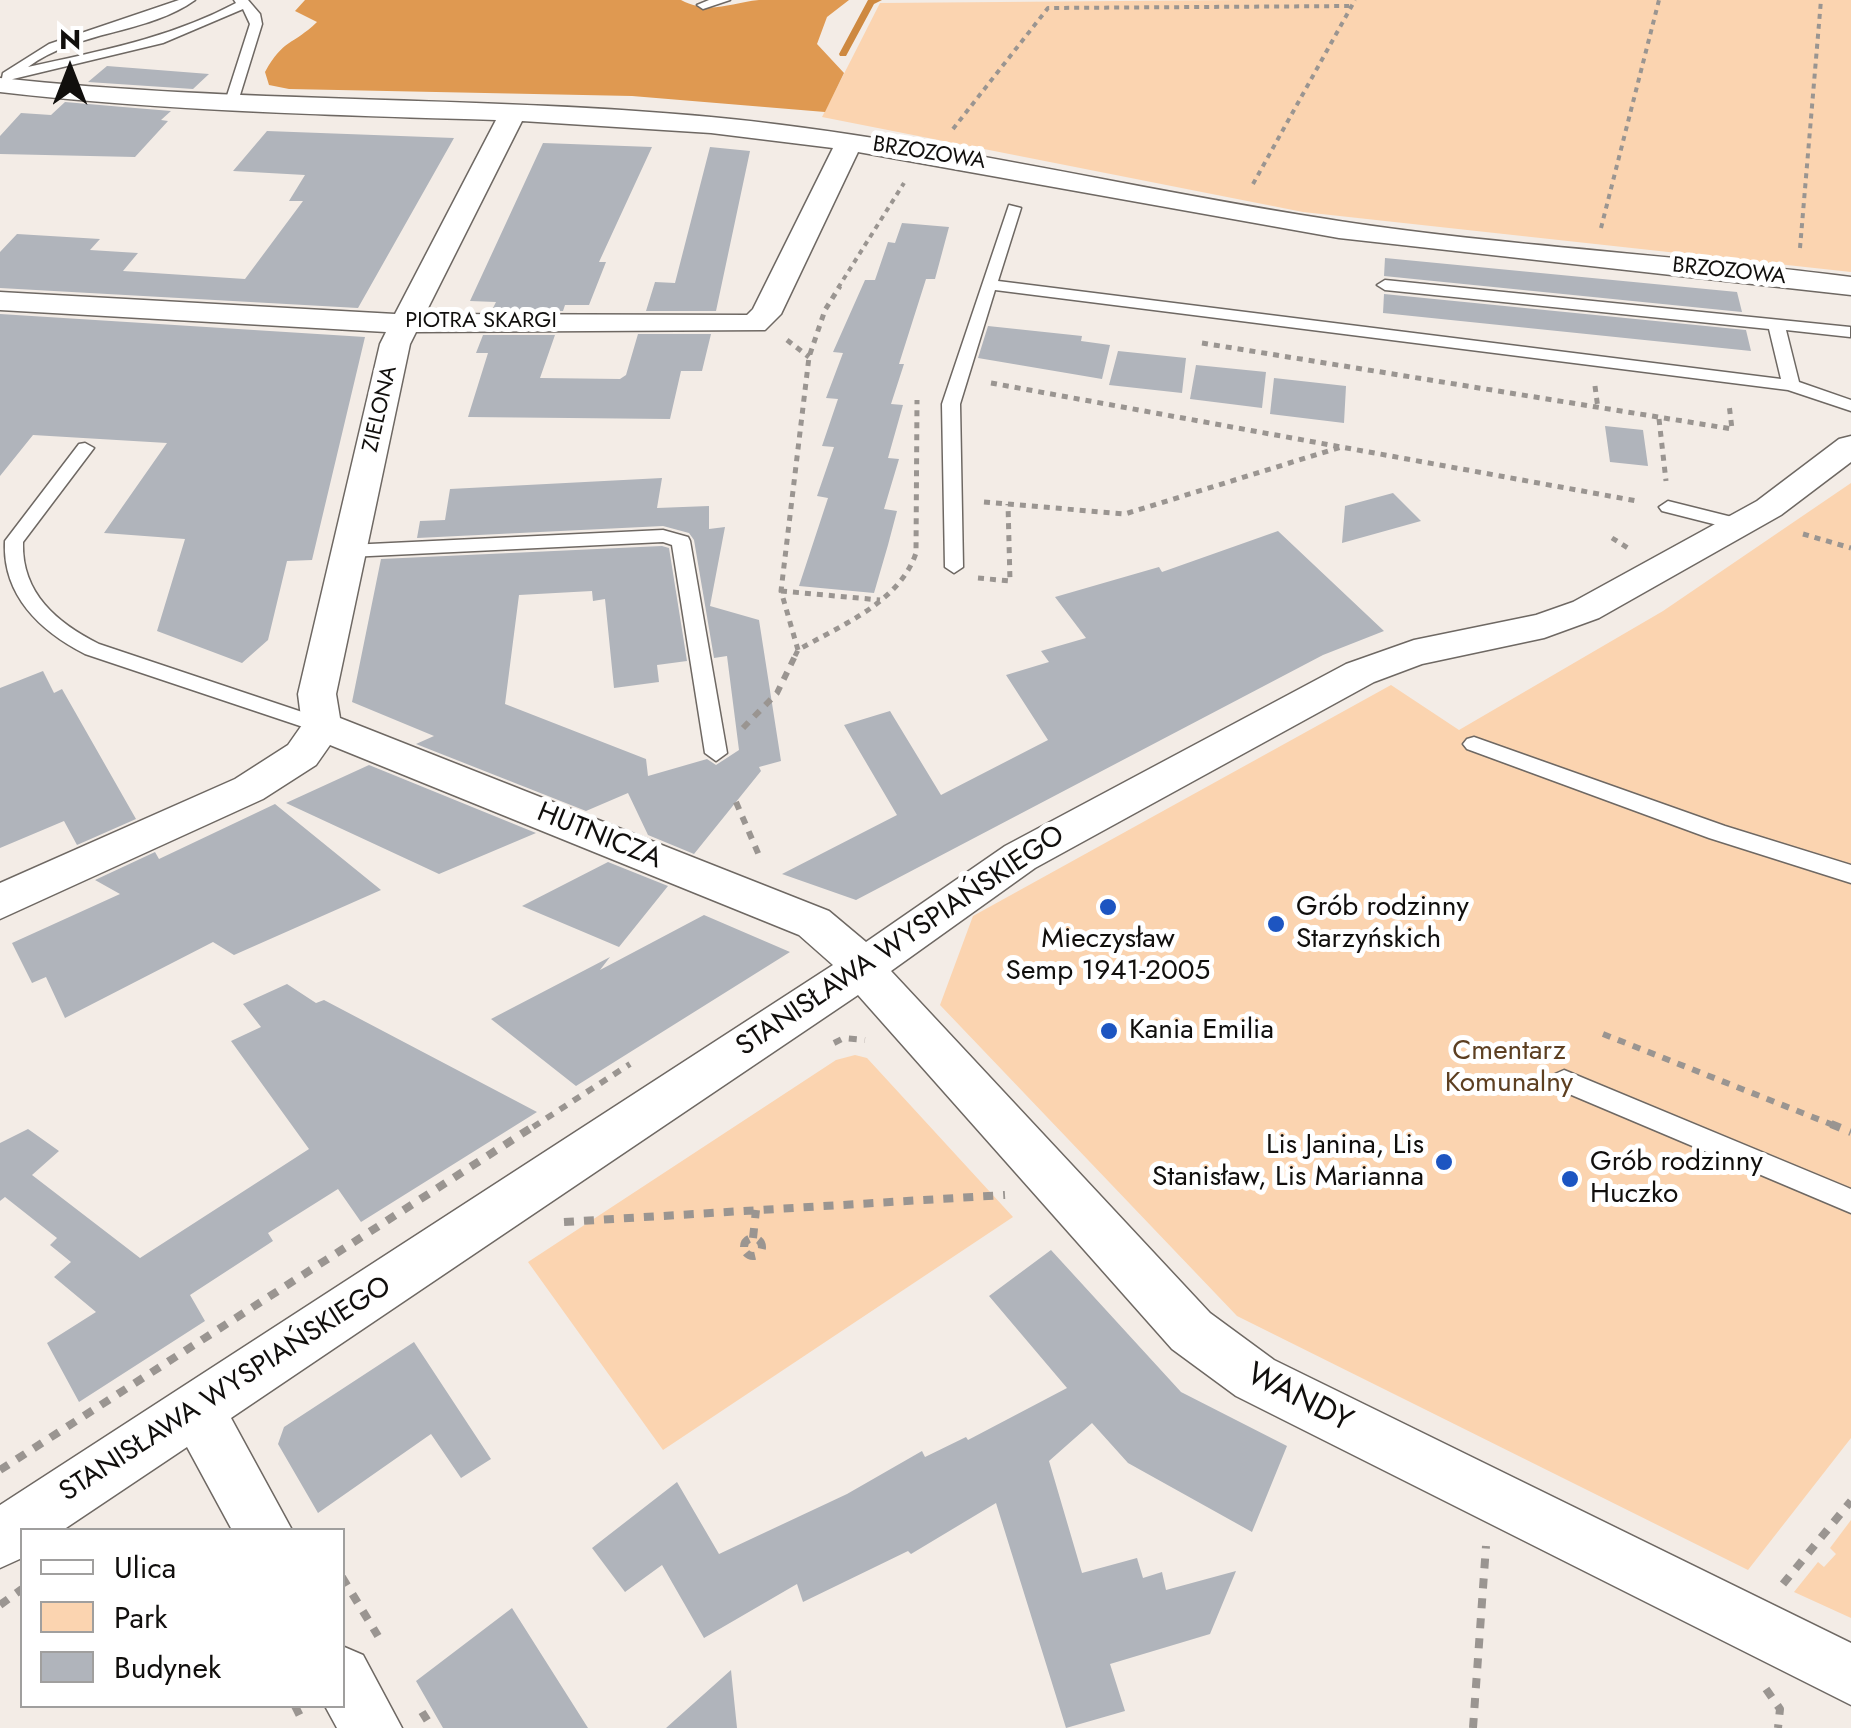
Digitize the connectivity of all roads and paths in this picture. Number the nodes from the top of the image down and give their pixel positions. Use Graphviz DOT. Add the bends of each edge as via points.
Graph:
graph roads {
  1 [pos="189,0"];
  2 [pos="724,0"];
  3 [pos="1659,0"];
  4 [pos="1820,0"];
  5 [pos="242,2"];
  6 [pos="1354,3"];
  7 [pos="703,5"];
  8 [pos="3,82"];
  9 [pos="231,105"];
  10 [pos="514,114"];
  11 [pos="850,141"];
  12 [pos="934,154"];
  13 [pos="892,173"];
  14 [pos="1014,208"];
  15 [pos="1238,212"];
  16 [pos="1594,258"];
  17 [pos="1798,280"];
  18 [pos="1385,284"];
  19 [pos="990,285"];
  20 [pos="1851,286"];
  21 [pos="0,301"];
  22 [pos="406,321"];
  23 [pos="1776,324"];
  24 [pos="1850,332"];
  25 [pos="777,333"];
  26 [pos="1194,342"];
  27 [pos="809,357"];
  28 [pos="1433,374"];
  29 [pos="960,378"];
  30 [pos="1432,382"];
  31 [pos="1791,386"];
  32 [pos="920,387"];
  33 [pos="1728,400"];
  34 [pos="1596,401"];
  35 [pos="1851,406"];
  36 [pos="1598,409"];
  37 [pos="1659,419"];
  38 [pos="1851,446"];
  39 [pos="1342,447"];
  40 [pos="85,448"];
  41 [pos="953,500"];
  42 [pos="1668,507"];
  43 [pos="1741,525"];
  44 [pos="1802,534"];
  45 [pos="1851,548"];
  46 [pos="349,551"];
  47 [pos="954,567"];
  48 [pos="781,591"];
  49 [pos="881,600"];
  50 [pos="798,650"];
  51 [pos="322,726"];
  52 [pos="1474,744"];
  53 [pos="716,753"];
  54 [pos="736,802"];
  55 [pos="1851,874"];
  56 [pos="767,875"];
  57 [pos="0,902"];
  58 [pos="862,968"];
  59 [pos="1603,1034"];
  60 [pos="873,1042"];
  61 [pos="825,1046"];
  62 [pos="634,1062"];
  63 [pos="1564,1082"];
  64 [pos="1851,1132"];
  65 [pos="999,1181"];
  66 [pos="1851,1201"];
  67 [pos="756,1210"];
  68 [pos="578,1212"];
  69 [pos="562,1222"];
  70 [pos="549,1231"];
  71 [pos="753,1238"];
  72 [pos="196,1409"];
  73 [pos="0,1470"];
  74 [pos="1851,1500"];
  75 [pos="262,1528"];
  76 [pos="0,1540"];
  77 [pos="1503,1549"];
  78 [pos="1776,1593"];
  79 [pos="1851,1675"];
  80 [pos="345,1681"];
  81 [pos="1761,1682"];
  82 [pos="371,1728"];
  83 [pos="1473,1728"];
  84 [pos="1778,1728"];
  1 -- 8 [label="lane" via="147,20 45,48"];
  2 -- 7 [label="lane"];
  3 -- 16 [label="path"];
  4 -- 17 [label="path"];
  5 -- 8 [label="lane" via="152,45"];
  5 -- 9 [label="lane" via="256,24"];
  6 -- 12 [label="path" via="1048,8"];
  6 -- 15 [label="path"];
  8 -- 9 [label="street, BRZOZOWA" via="118,100"];
  9 -- 10 [label="street, BRZOZOWA"];
  10 -- 11 [label="street, BRZOZOWA" via="656,120"];
  10 -- 22 [label="street, ZIELONA"];
  11 -- 12 [label="street, BRZOZOWA"];
  11 -- 22 [label="street, PIOTRA SKARGI" via="762,320"];
  12 -- 15 [label="street, BRZOZOWA"];
  13 -- 27 [label="path" via="904,182 825,310"];
  14 -- 19 [label="lane"];
  15 -- 16 [label="street, BRZOZOWA"];
  16 -- 17 [label="street, BRZOZOWA"];
  17 -- 20 [label="street, BRZOZOWA"];
  18 -- 23 [label="lane"];
  19 -- 29 [label="lane"];
  19 -- 31 [label="lane"];
  21 -- 22 [label="street, PIOTRA SKARGI"];
  22 -- 46 [label="street, ZIELONA" via="395,344"];
  23 -- 24 [label="lane"];
  23 -- 31 [label="lane"];
  25 -- 27 [label="path"];
  26 -- 30 [label="path"];
  27 -- 48 [label="path"];
  28 -- 30 [label="path"];
  29 -- 39 [label="path"];
  29 -- 41 [label="lane" via="951,404"];
  30 -- 36 [label="path"];
  31 -- 35 [label="lane"];
  32 -- 49 [label="path" via="914,410 916,553 909,574"];
  33 -- 37 [label="path" via="1732,430"];
  34 -- 36 [label="path"];
  36 -- 37 [label="path"];
  37 -- 42 [label="path"];
  38 -- 43 [label="street, STANISŁAWA WYSPIAŃSKIEGO"];
  39 -- 41 [label="path" via="1125,514"];
  39 -- 42 [label="path"];
  40 -- 51 [label="lane" via="14,542 11,559 23,588 56,630"];
  41 -- 47 [label="lane"];
  42 -- 43 [label="lane"];
  43 -- 58 [label="street, STANISŁAWA WYSPIAŃSKIEGO" via="1570,617 1414,652 1360,673 1020,857"];
  44 -- 45 [label="path"];
  46 -- 51 [label="street, ZIELONA" via="317,694"];
  46 -- 53 [label="lane" via="663,536 682,542"];
  48 -- 49 [label="path"];
  48 -- 50 [label="path"];
  49 -- 50 [label="path"];
  50 -- 53 [label="path" via="777,693"];
  51 -- 57 [label="street" via="302,755 250,789"];
  51 -- 58 [label="street, HUTNICZA" via="814,923"];
  52 -- 55 [label="lane"];
  54 -- 56 [label="path"];
  58 -- 72 [label="street, STANISŁAWA WYSPIAŃSKIEGO"];
  58 -- 79 [label="street, WANDY" via="1178,1317 1222,1357"];
  59 -- 64 [label="path"];
  60 -- 61 [label="path" via="844,1038"];
  62 -- 73 [label="path"];
  63 -- 66 [label="lane"];
  65 -- 67 [label="path" via="1012,1194"];
  67 -- 69 [label="path"];
  67 -- 71 [label="path"];
  68 -- 69 [label="path"];
  69 -- 70 [label="path"];
  72 -- 75 [label="street"];
  72 -- 76 [label="street, STANISŁAWA WYSPIAŃSKIEGO"];
  74 -- 78 [label="path"];
  77 -- 83 [label="path" via="1486,1540"];
  80 -- 82 [label="street"];
  81 -- 84 [label="path" via="1780,1708"];
}
